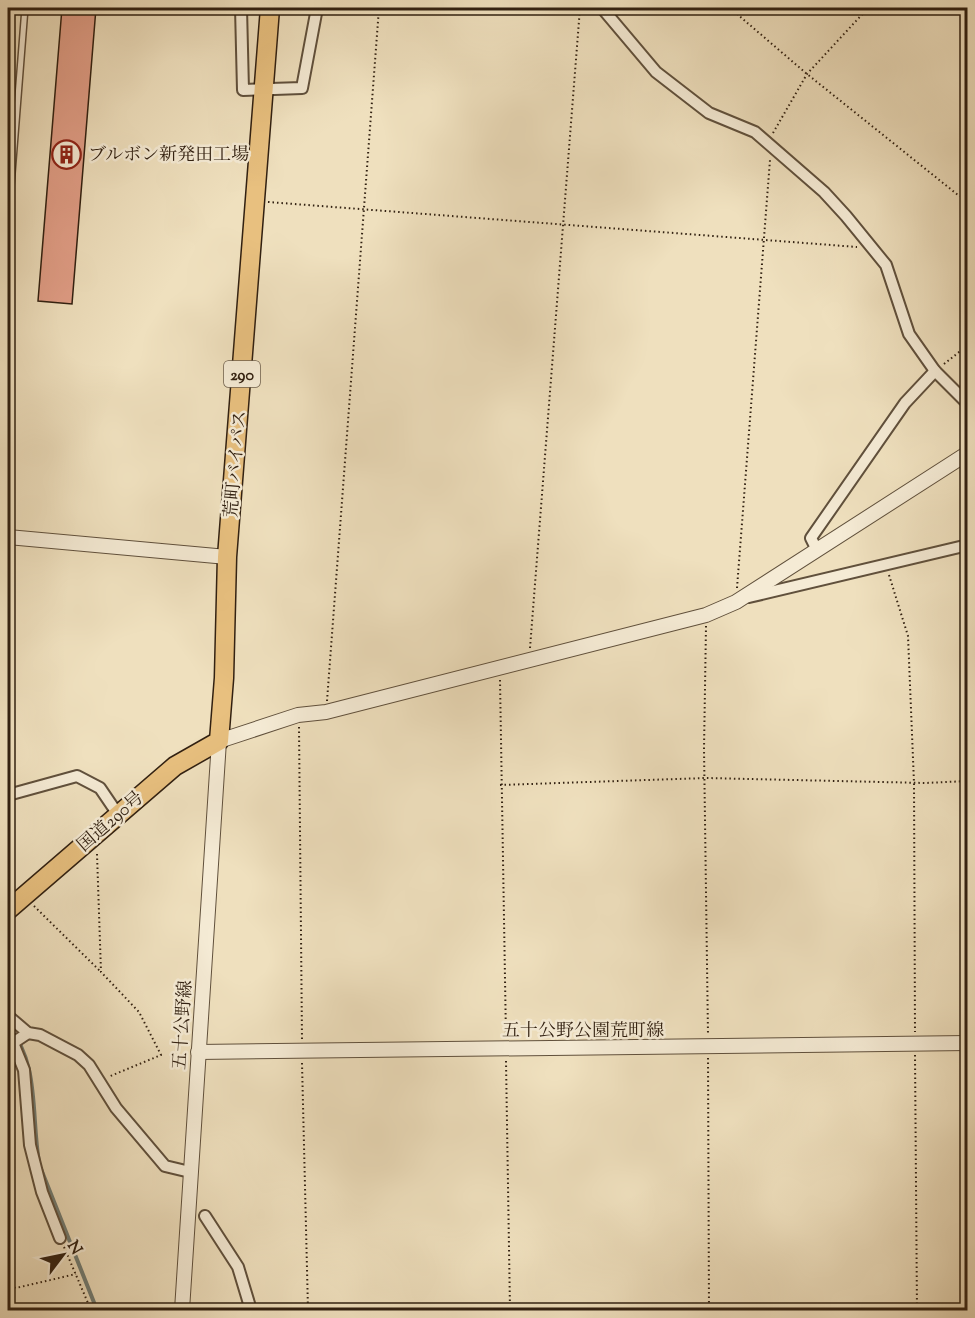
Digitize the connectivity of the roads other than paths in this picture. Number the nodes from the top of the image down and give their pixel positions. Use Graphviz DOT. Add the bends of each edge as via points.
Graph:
graph roads {
  1 [pos="25,8"];
  2 [pos="241,8"];
  3 [pos="270,8"];
  4 [pos="317,8"];
  5 [pos="602,8"];
  6 [pos="264,91"];
  7 [pos="8,224"];
  8 [pos="935,371"];
  9 [pos="968,404"];
  10 [pos="968,453"];
  11 [pos="8,537"];
  12 [pos="968,545"];
  13 [pos="818,550"];
  14 [pos="228,557"];
  15 [pos="739,600"];
  16 [pos="219,741"];
  17 [pos="8,795"];
  18 [pos="117,813"];
  19 [pos="8,910"];
  20 [pos="8,1016"];
  21 [pos="28,1033"];
  22 [pos="968,1043"];
  23 [pos="198,1052"];
  24 [pos="190,1172"];
  25 [pos="206,1216"];
  26 [pos="60,1238"];
  27 [pos="182,1311"];
  28 [pos="251,1311"];
  1 -- 7 [label="lane"];
  2 -- 6 [label="street" via="243,90"];
  3 -- 6 [label="highway, 荒町バイパス / 290"];
  4 -- 6 [label="street" via="302,88"];
  5 -- 8 [label="street" via="656,72 709,113 755,132 824,192 886,265 909,334"];
  6 -- 14 [label="highway, 荒町バイパス / 290"];
  8 -- 9 [label="street"];
  8 -- 13 [label="street" via="905,403 811,538"];
  10 -- 13 [label="street"];
  11 -- 14 [label="street"];
  12 -- 15 [label="street"];
  13 -- 15 [label="street"];
  14 -- 16 [label="highway, 荒町バイパス / 290"];
  15 -- 16 [label="street" via="706,615 326,712 298,715"];
  16 -- 18 [label="highway, 国道290号" via="175,766"];
  16 -- 23 [label="street, 五十公野線"];
  17 -- 18 [label="street" via="77,776 99,788"];
  18 -- 19 [label="highway, 国道290号"];
  20 -- 21 [label="street"];
  21 -- 24 [label="street" via="40,1035 78,1055 165,1166"];
  21 -- 26 [label="street" via="13,1043 24,1070 30,1145 42,1192"];
  22 -- 23 [label="street, 五十公野公園荒町線"];
  23 -- 24 [label="street, 五十公野線"];
  24 -- 27 [label="street, 五十公野線"];
  25 -- 28 [label="street" via="238,1267"];
}
